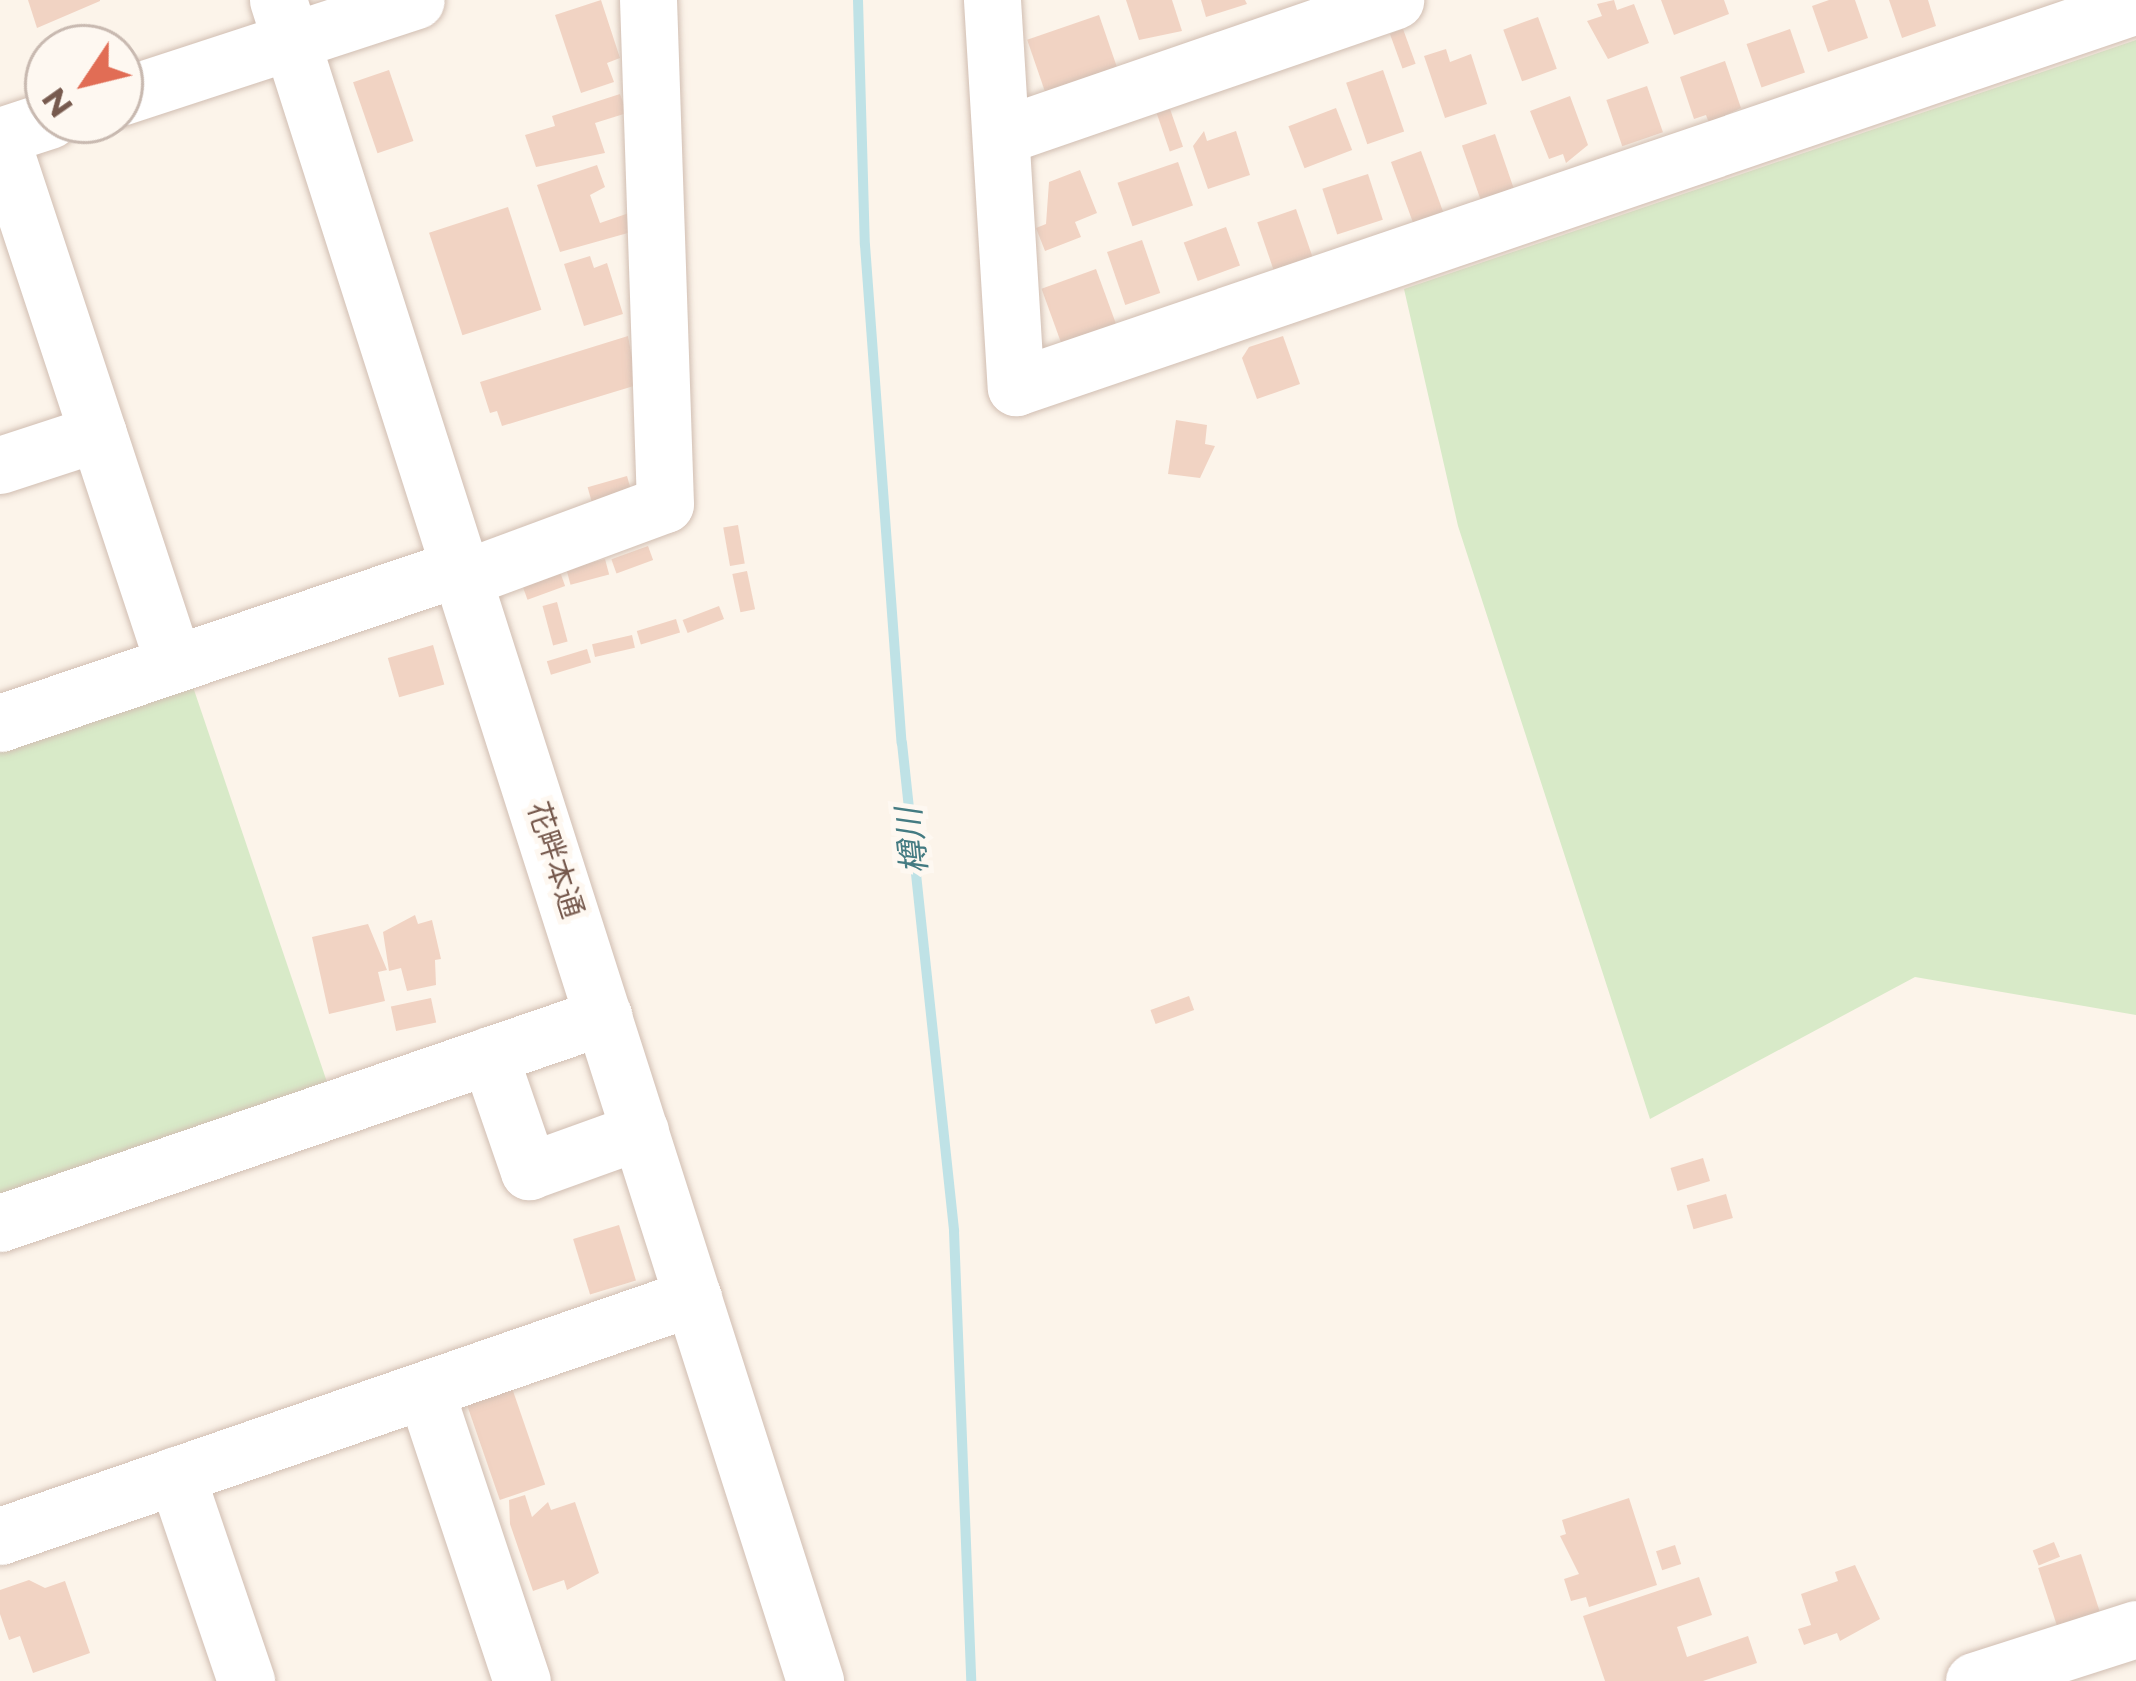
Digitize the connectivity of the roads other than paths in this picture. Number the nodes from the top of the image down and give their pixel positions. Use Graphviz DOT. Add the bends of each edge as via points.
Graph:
graph roads {
  1 [pos="416,0"];
  2 [pos="648,0"];
  3 [pos="992,0"];
  4 [pos="1395,0"];
  5 [pos="2108,8"];
  6 [pos="285,20"];
  7 [pos="144,86"];
  8 [pos="0,136"];
  9 [pos="1000,136"];
  10 [pos="98,433"];
  11 [pos="0,465"];
  12 [pos="463,573"];
  13 [pos="174,664"];
  14 [pos="0,723"];
  15 [pos="604,1016"];
  16 [pos="489,1055"];
  17 [pos="640,1131"];
  18 [pos="0,1223"];
  19 [pos="693,1297"];
  20 [pos="425,1390"];
  21 [pos="176,1475"];
  22 [pos="0,1536"];
  23 [pos="2136,1629"];
  24 [pos="246,1681"];
  25 [pos="522,1681"];
  26 [pos="815,1681"];
  27 [pos="1974,1681"];
  1 -- 6 [label="street"];
  2 -- 12 [label="street" via="665,504"];
  3 -- 9 [label="street"];
  4 -- 9 [label="street"];
  5 -- 9 [label="street" via="1016,387"];
  6 -- 7 [label="street"];
  6 -- 12 [label="street, 花畔本通"];
  8 -- 10 [label="street"];
  10 -- 11 [label="street"];
  10 -- 13 [label="street"];
  12 -- 13 [label="street"];
  12 -- 15 [label="street, 花畔本通"];
  13 -- 14 [label="street"];
  15 -- 16 [label="street"];
  15 -- 17 [label="street, 花畔本通"];
  16 -- 17 [label="street" via="529,1171"];
  16 -- 18 [label="street"];
  17 -- 19 [label="street, 花畔本通"];
  19 -- 20 [label="street"];
  19 -- 26 [label="street, 花畔本通"];
  20 -- 21 [label="street"];
  20 -- 25 [label="street"];
  21 -- 22 [label="street"];
  21 -- 24 [label="street"];
  23 -- 27 [label="street"];
}
